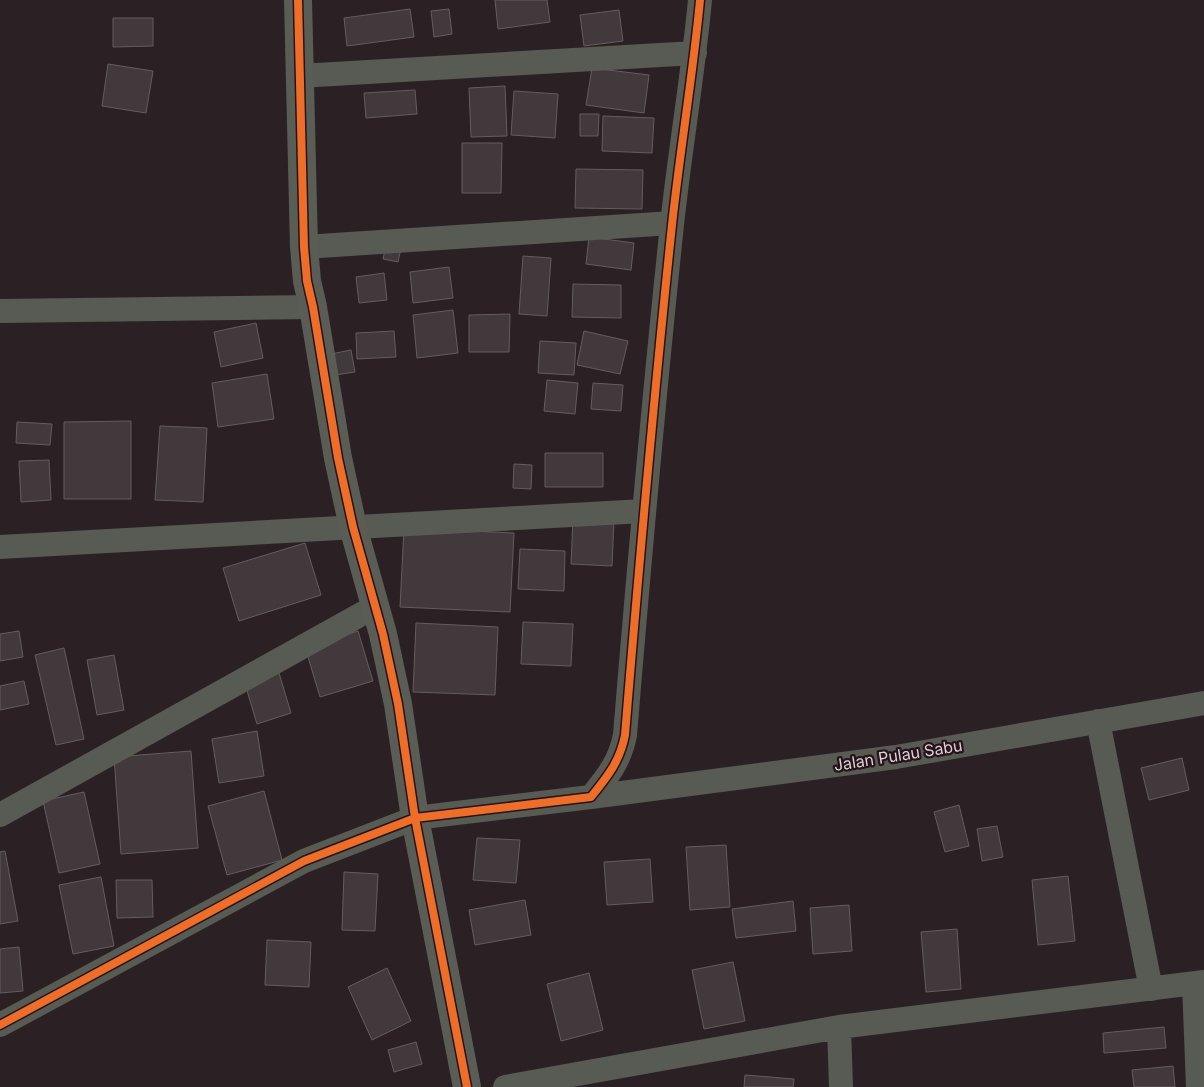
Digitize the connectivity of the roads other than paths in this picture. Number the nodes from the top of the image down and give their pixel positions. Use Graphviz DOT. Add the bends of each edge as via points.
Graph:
graph roads {
  1 [pos="298,0"];
  2 [pos="700,0"];
  3 [pos="695,52"];
  4 [pos="299,76"];
  5 [pos="672,223"];
  6 [pos="304,247"];
  7 [pos="313,307"];
  8 [pos="0,311"];
  9 [pos="644,511"];
  10 [pos="353,527"];
  11 [pos="0,546"];
  12 [pos="376,606"];
  13 [pos="1204,703"];
  14 [pos="1098,721"];
  15 [pos="591,796"];
  16 [pos="0,815"];
  17 [pos="415,818"];
  18 [pos="1199,983"];
  19 [pos="1151,988"];
  20 [pos="0,1025"];
  21 [pos="839,1027"];
  22 [pos="467,1087"];
  23 [pos="505,1087"];
  24 [pos="840,1087"];
  25 [pos="1198,1087"];
  1 -- 4 [label="street"];
  2 -- 3 [label="street"];
  3 -- 4 [label="street"];
  3 -- 5 [label="street"];
  4 -- 6 [label="street"];
  5 -- 6 [label="street"];
  5 -- 9 [label="street"];
  6 -- 7 [label="street"];
  7 -- 8 [label="street"];
  7 -- 10 [label="street"];
  9 -- 10 [label="street"];
  9 -- 15 [label="street" via="625,735 622,751 609,775"];
  10 -- 11 [label="street"];
  10 -- 12 [label="street"];
  12 -- 16 [label="street"];
  12 -- 17 [label="street" via="398,704"];
  13 -- 14 [label="street, Jalan Pulau Sabu"];
  14 -- 15 [label="street, Jalan Pulau Sabu" via="896,757"];
  14 -- 19 [label="street"];
  15 -- 17 [label="street, Jalan Pulau Sabu"];
  17 -- 20 [label="street, Jalan Pulau Sabu" via="304,861"];
  17 -- 22 [label="street"];
  18 -- 19 [label="street"];
  18 -- 25 [label="street"];
  19 -- 21 [label="street"];
  21 -- 23 [label="street"];
  21 -- 24 [label="street"];
}
